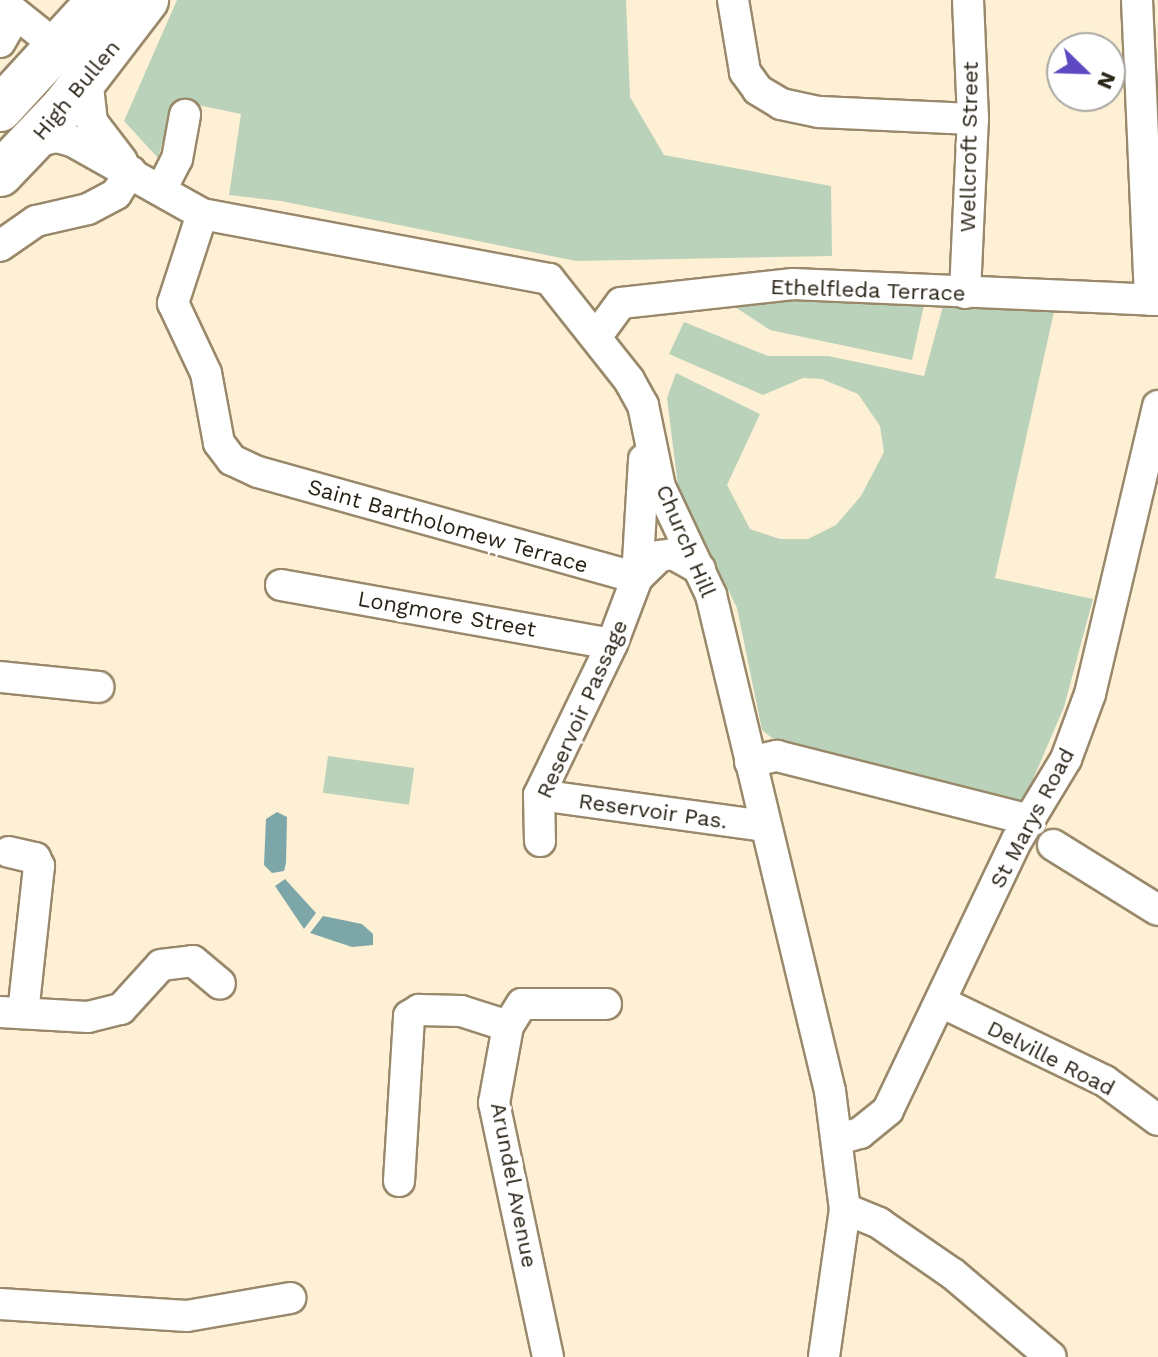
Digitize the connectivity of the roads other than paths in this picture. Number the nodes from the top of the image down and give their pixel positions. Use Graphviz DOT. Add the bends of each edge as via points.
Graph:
graph roads {
  1 [pos="100,0"];
  2 [pos="146,0"];
  3 [pos="733,0"];
  4 [pos="968,0"];
  5 [pos="1137,0"];
  6 [pos="19,16"];
  7 [pos="0,42"];
  8 [pos="75,92"];
  9 [pos="0,109"];
  10 [pos="185,115"];
  11 [pos="973,119"];
  12 [pos="17,140"];
  13 [pos="131,171"];
  14 [pos="0,174"];
  15 [pos="161,190"];
  16 [pos="202,214"];
  17 [pos="0,246"];
  18 [pos="965,293"];
  19 [pos="1154,300"];
  20 [pos="596,337"];
  21 [pos="643,405"];
  22 [pos="1158,406"];
  23 [pos="700,569"];
  24 [pos="637,578"];
  25 [pos="281,585"];
  26 [pos="612,644"];
  27 [pos="0,677"];
  28 [pos="98,687"];
  29 [pos="750,762"];
  30 [pos="539,795"];
  31 [pos="1030,820"];
  32 [pos="766,826"];
  33 [pos="540,841"];
  34 [pos="1053,845"];
  35 [pos="9,852"];
  36 [pos="1158,910"];
  37 [pos="220,984"];
  38 [pos="941,1002"];
  39 [pos="606,1004"];
  40 [pos="12,1012"];
  41 [pos="508,1026"];
  42 [pos="1158,1120"];
  43 [pos="839,1139"];
  44 [pos="399,1181"];
  45 [pos="845,1209"];
  46 [pos="290,1298"];
  47 [pos="0,1304"];
  48 [pos="548,1357"];
  49 [pos="824,1357"];
  50 [pos="1051,1357"];
  1 -- 9 [label="highway, High Bullen"];
  2 -- 8 [label="highway, High Bullen"];
  3 -- 11 [label="street" via="745,72 758,90 781,104 819,112"];
  4 -- 11 [label="street, Wellcroft Street"];
  5 -- 19 [label="street"];
  6 -- 7 [label="street"];
  8 -- 12 [label="highway, High Bullen" via="38,103"];
  8 -- 13 [label="street, Church Hill" via="100,138"];
  10 -- 15 [label="street" via="177,159"];
  11 -- 18 [label="street, Wellcroft Street"];
  12 -- 13 [label="street, Church Hill" via="72,141"];
  12 -- 14 [label="highway, High Bullen"];
  13 -- 15 [label="street, Church Hill"];
  13 -- 17 [label="street" via="116,194 88,209 36,221"];
  15 -- 16 [label="street, Church Hill"];
  16 -- 20 [label="street, Church Hill" via="549,279"];
  16 -- 24 [label="street, Saint Bartholomew Terrace" via="173,303 206,373 219,443 232,460 258,472"];
  18 -- 19 [label="street, Ethelfleda Terrace"];
  18 -- 20 [label="street, Ethelfleda Terrace" via="793,284 707,292 621,303"];
  20 -- 21 [label="street, Church Hill"];
  21 -- 23 [label="street, Church Hill" via="660,487"];
  21 -- 24 [label="street, Reservoir Passage"];
  22 -- 31 [label="street, St Marys Road" via="1090,694 1066,759"];
  23 -- 24 [label="street" via="673,554 660,556"];
  23 -- 29 [label="street, Church Hill" via="711,595"];
  24 -- 26 [label="street, Reservoir Passage"];
  25 -- 26 [label="street, Longmore Street"];
  26 -- 30 [label="street, Reservoir Passage"];
  27 -- 28 [label="street"];
  29 -- 31 [label="street" via="777,756"];
  29 -- 32 [label="street, Church Hill"];
  30 -- 32 [label="street, Reservoir Pas."];
  30 -- 33 [label="street, Reservoir Passage"];
  31 -- 38 [label="street, St Marys Road"];
  32 -- 43 [label="street, Church Hill"];
  34 -- 36 [label="street"];
  35 -- 40 [label="street" via="35,858 39,866"];
  37 -- 40 [label="street" via="193,961 161,965 121,1009 88,1017"];
  38 -- 42 [label="street, Delville Road" via="1105,1081"];
  38 -- 43 [label="street, St Marys Road" via="888,1110 860,1133"];
  39 -- 41 [label="street" via="522,1004"];
  41 -- 44 [label="street" via="461,1011 419,1010 409,1016"];
  41 -- 48 [label="street, Arundel Avenue" via="494,1103"];
  43 -- 45 [label="street, Church Hill"];
  45 -- 49 [label="street, Church Hill"];
  45 -- 50 [label="street" via="879,1223 953,1274"];
  46 -- 47 [label="street" via="187,1316"];
}
